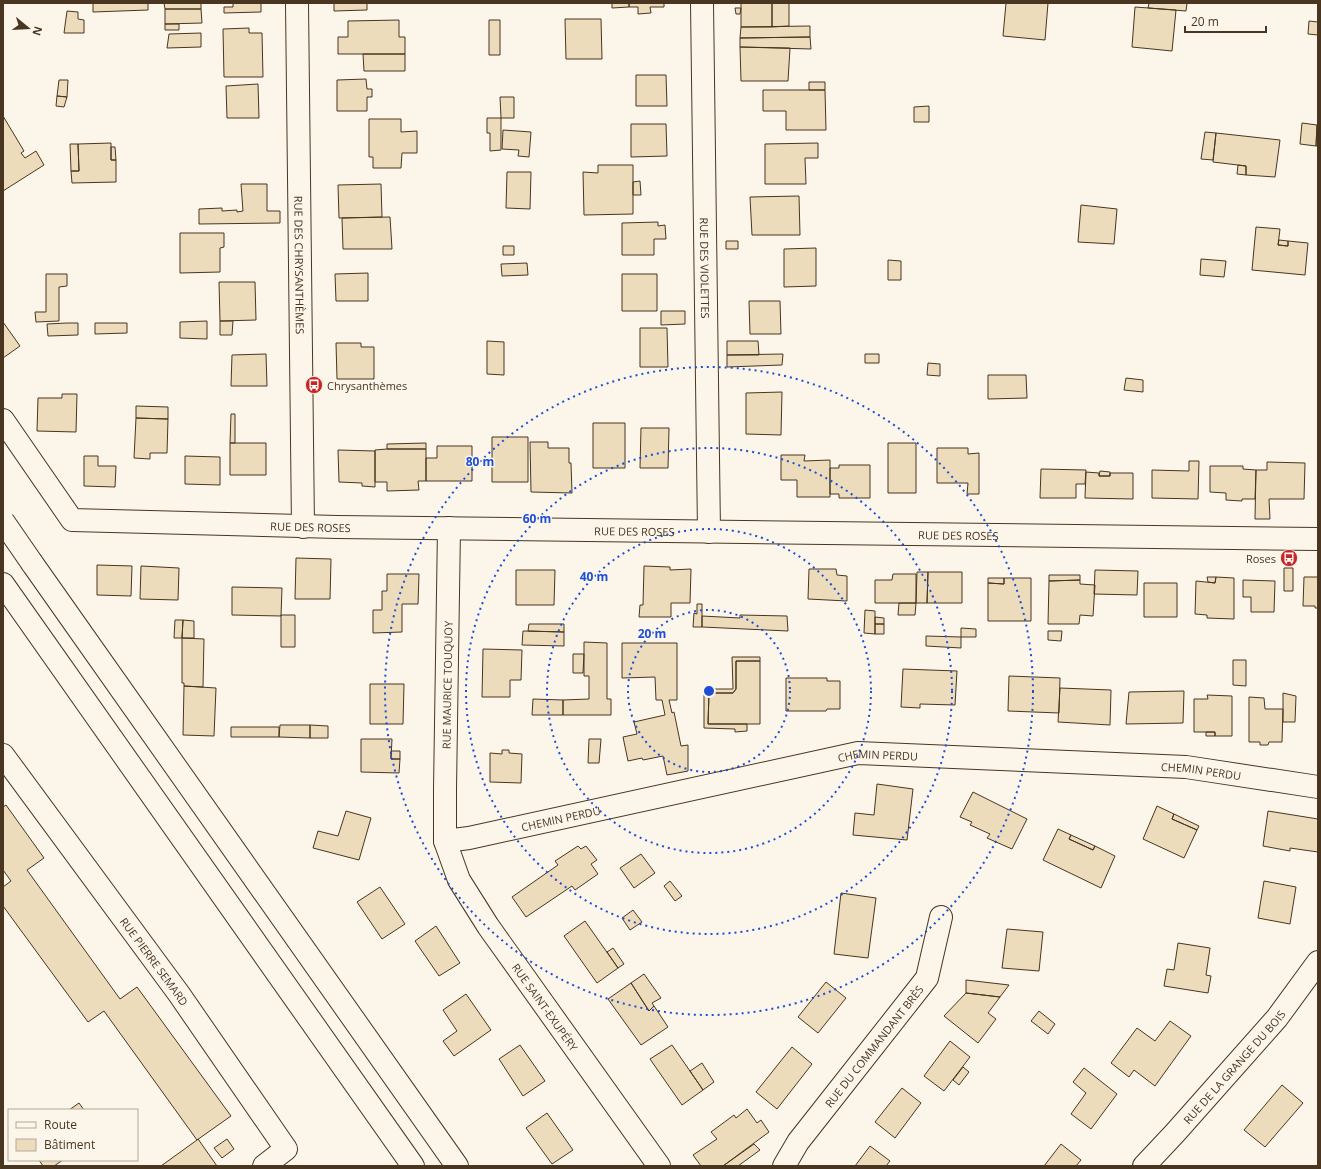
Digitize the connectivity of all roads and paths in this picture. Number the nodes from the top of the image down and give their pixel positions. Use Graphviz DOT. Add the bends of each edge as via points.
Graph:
graph roads {
  1 [pos="297,3"];
  2 [pos="702,3"];
  3 [pos="3,420"];
  4 [pos="3,521"];
  5 [pos="303,527"];
  6 [pos="449,528"];
  7 [pos="709,532"];
  8 [pos="1318,539"];
  9 [pos="3,584"];
  10 [pos="3,755"];
  11 [pos="1318,787"];
  12 [pos="445,841"];
  13 [pos="941,917"];
  14 [pos="1318,962"];
  15 [pos="264,1166"];
  16 [pos="413,1166"];
  17 [pos="456,1166"];
  18 [pos="659,1166"];
  19 [pos="784,1166"];
  20 [pos="1144,1166"];
  1 -- 5 [label="main road, RUE DES CHRYSANTHÈMES"];
  2 -- 7 [label="main road, RUE DES VIOLETTES"];
  3 -- 5 [label="main road, RUE DES ROSES" via="72,520"];
  4 -- 17 [label="main road, bridge"];
  5 -- 6 [label="main road, RUE DES ROSES"];
  6 -- 7 [label="main road, RUE DES ROSES"];
  6 -- 12 [label="main road, RUE MAURICE TOUQUOY"];
  7 -- 8 [label="main road, RUE DES ROSES"];
  9 -- 16 [label="main road"];
  10 -- 15 [label="main road, RUE PIERRE SEMARD" via="179,994 286,1149"];
  11 -- 12 [label="main road, CHEMIN PERDU" via="1186,767 858,753 469,838"];
  12 -- 18 [label="main road, RUE SAINT-EXUPÉRY" via="459,880 488,926"];
  13 -- 19 [label="main road, RUE DU COMMANDANT BRÈS" via="927,978 798,1142"];
  14 -- 20 [label="main road, RUE DE LA GRANGE DU BOIS" via="1277,1018"];
}
